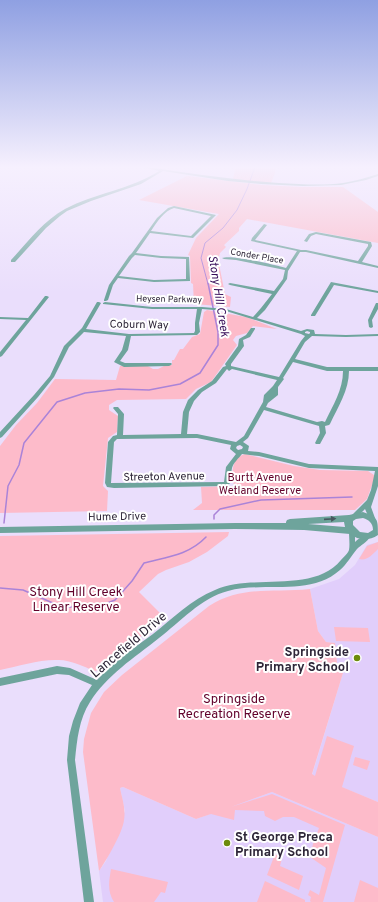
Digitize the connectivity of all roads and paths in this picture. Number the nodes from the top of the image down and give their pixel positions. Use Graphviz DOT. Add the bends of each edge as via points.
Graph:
graph roads {
  1 [pos="69,209"];
  2 [pos="169,209"];
  3 [pos="184,209"];
  4 [pos="266,226"];
  5 [pos="149,232"];
  6 [pos="306,241"];
  7 [pos="300,252"];
  8 [pos="136,253"];
  9 [pos="224,258"];
  10 [pos="13,261"];
  11 [pos="359,263"];
  12 [pos="378,267"];
  13 [pos="287,269"];
  14 [pos="117,277"];
  15 [pos="335,277"];
  16 [pos="230,284"];
  17 [pos="335,284"];
  18 [pos="275,292"];
  19 [pos="378,292"];
  20 [pos="47,297"];
  21 [pos="104,301"];
  22 [pos="378,304"];
  23 [pos="198,308"];
  24 [pos="314,315"];
  25 [pos="253,317"];
  26 [pos="0,318"];
  27 [pos="28,320"];
  28 [pos="371,327"];
  29 [pos="84,329"];
  30 [pos="253,329"];
  31 [pos="307,334"];
  32 [pos="378,334"];
  33 [pos="127,335"];
  34 [pos="1,351"];
  35 [pos="292,360"];
  36 [pos="169,364"];
  37 [pos="229,366"];
  38 [pos="346,369"];
  39 [pos="378,369"];
  40 [pos="280,380"];
  41 [pos="116,408"];
  42 [pos="262,409"];
  43 [pos="322,424"];
  44 [pos="0,436"];
  45 [pos="186,436"];
  46 [pos="120,437"];
  47 [pos="318,443"];
  48 [pos="239,448"];
  49 [pos="378,470"];
  50 [pos="376,486"];
  51 [pos="370,501"];
  52 [pos="352,517"];
  53 [pos="374,519"];
  54 [pos="235,526"];
  55 [pos="0,530"];
  56 [pos="351,532"];
  57 [pos="372,535"];
  58 [pos="352,551"];
  59 [pos="0,682"];
  60 [pos="98,684"];
  61 [pos="89,902"];
  1 -- 10 [label="street" via="50,222"];
  2 -- 5 [label="street"];
  3 -- 5 [label="street" via="212,215 192,237"];
  4 -- 7 [label="street" via="253,241"];
  5 -- 8 [label="street"];
  6 -- 11 [label="street" via="310,235 316,233 368,244 369,247"];
  7 -- 11 [label="street" via="311,252"];
  7 -- 13 [label="street"];
  8 -- 14 [label="street"];
  8 -- 14 [label="street" via="145,256 185,258 188,262 188,280 154,281"];
  9 -- 13 [label="street, Conder Place"];
  11 -- 12 [label="street"];
  13 -- 18 [label="street" via="285,279"];
  14 -- 21 [label="street"];
  15 -- 17 [label="street"];
  16 -- 18 [label="street"];
  17 -- 19 [label="street"];
  17 -- 24 [label="street" via="330,287"];
  18 -- 25 [label="street"];
  20 -- 27 [label="street"];
  21 -- 23 [label="street, Heysen Parkway" via="152,308"];
  21 -- 29 [label="street"];
  22 -- 28 [label="street" via="370,320"];
  23 -- 25 [label="street, Heysen Parkway" via="220,309"];
  23 -- 33 [label="street, Coburn Way" via="196,334"];
  25 -- 31 [label="street, Heysen Parkway"];
  26 -- 27 [label="street"];
  27 -- 34 [label="street" via="9,345"];
  29 -- 33 [label="street, Coburn Way"];
  29 -- 44 [label="street" via="67,346 52,376"];
  30 -- 37 [label="street" via="248,336 241,339 241,346"];
  31 -- 32 [label="street, Heysen Parkway"];
  31 -- 35 [label="street"];
  33 -- 36 [label="street" via="125,350 117,361 119,364"];
  35 -- 38 [label="street" via="327,368"];
  35 -- 40 [label="street"];
  37 -- 40 [label="street"];
  37 -- 45 [label="street" via="191,400 186,412"];
  38 -- 39 [label="street"];
  38 -- 43 [label="street" via="345,385 328,423"];
  40 -- 42 [label="street" via="275,387 275,395"];
  41 -- 46 [label="street" via="121,414"];
  42 -- 43 [label="street"];
  42 -- 48 [label="street"];
  43 -- 47 [label="street" via="323,433"];
  45 -- 46 [label="street"];
  45 -- 48 [label="street" via="201,437"];
  46 -- 48 [label="street, Streeton Avenue" via="115,437 110,442 108,482 114,486 226,484 229,467"];
  48 -- 49 [label="street" via="309,466"];
  49 -- 50 [label="street"];
  50 -- 51 [label="street"];
  51 -- 52 [label="street"];
  51 -- 53 [label="street" via="368,510"];
  52 -- 53 [label="street" via="363,515"];
  54 -- 52 [label="street, Hume Drive, one-way"];
  52 -- 56 [label="street" via="347,524"];
  53 -- 57 [label="street" via="378,528"];
  54 -- 55 [label="street, Hume Drive"];
  54 -- 56 [label="street, Hume Drive" via="304,527"];
  56 -- 57 [label="street" via="359,536"];
  56 -- 58 [label="street"];
  57 -- 58 [label="street, Lancefield Drive"];
  58 -- 60 [label="street, Lancefield Drive" via="340,568 315,580 243,585 210,595 122,662"];
  59 -- 60 [label="street" via="57,670 70,672"];
  60 -- 61 [label="street, Lancefield Drive" via="80,710 74,727 71,760"];
}
